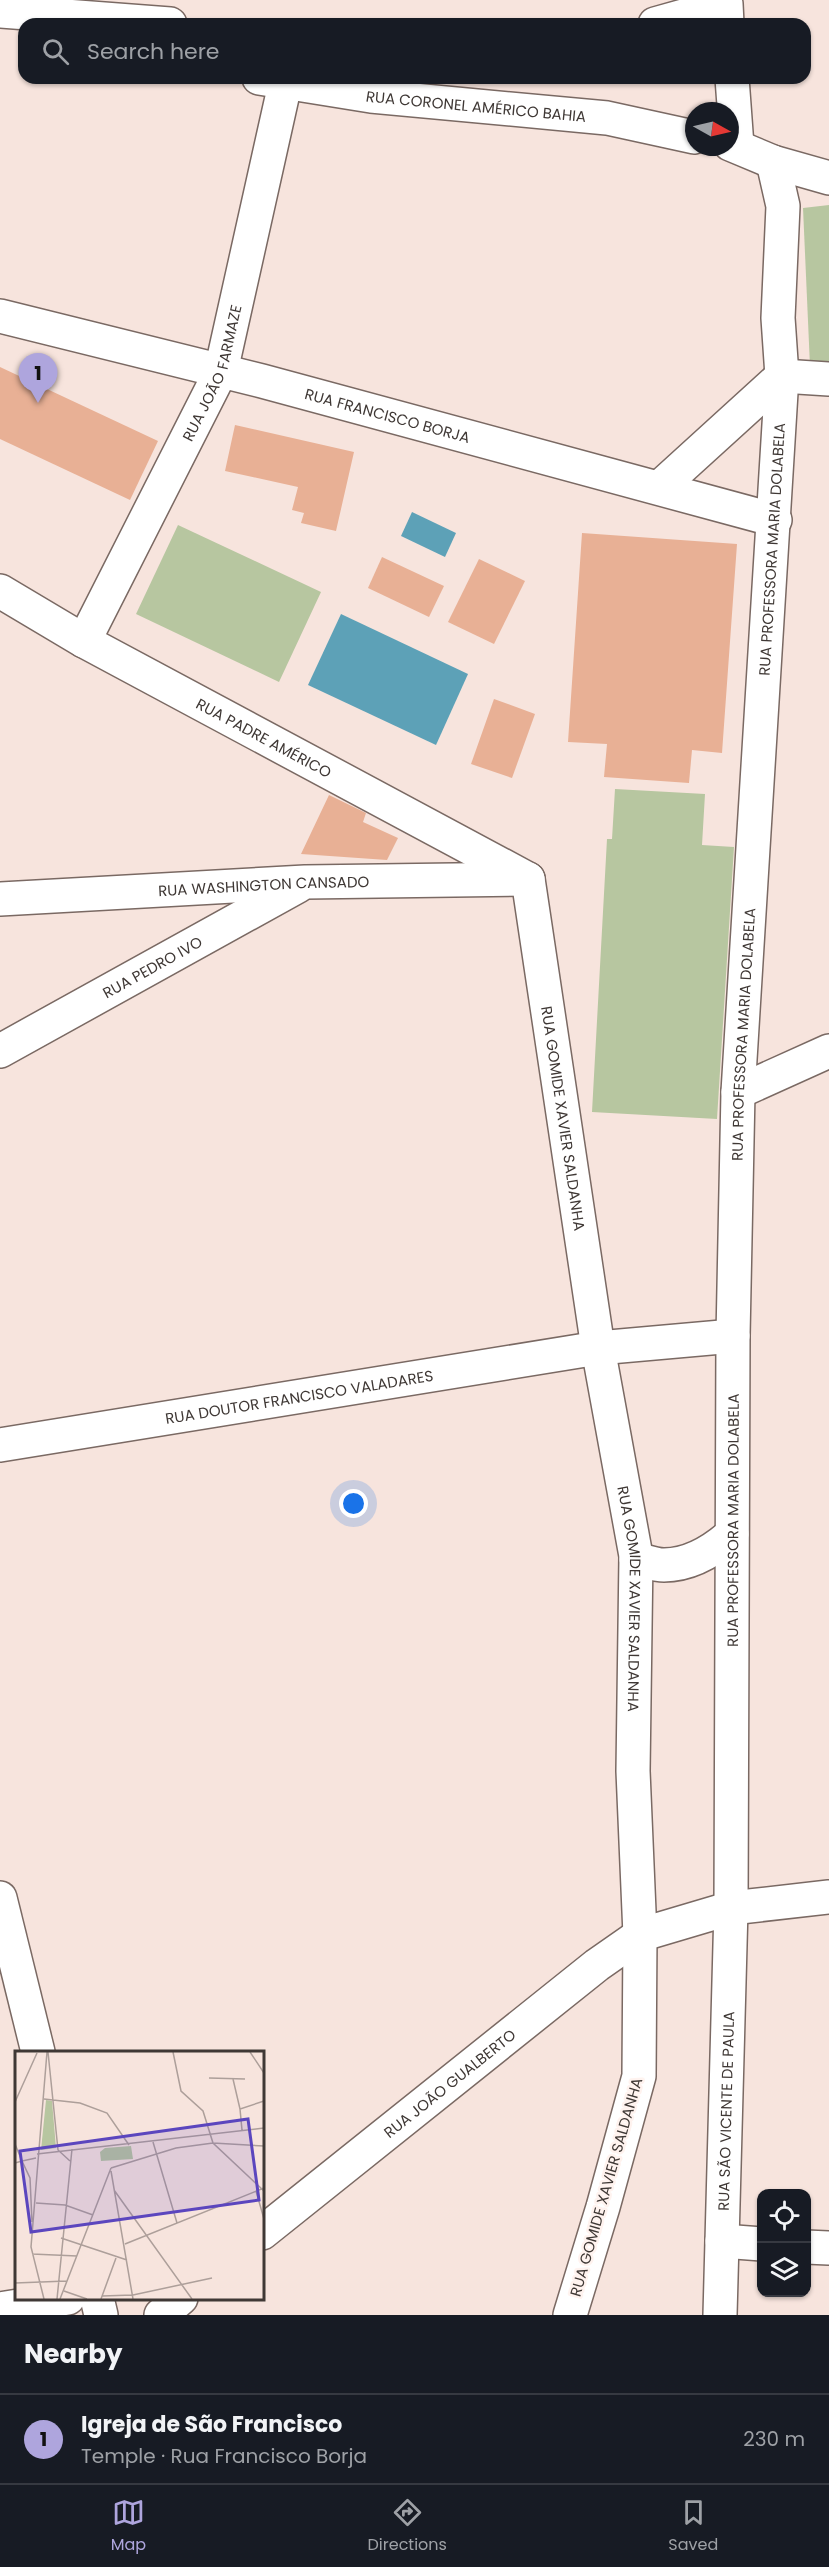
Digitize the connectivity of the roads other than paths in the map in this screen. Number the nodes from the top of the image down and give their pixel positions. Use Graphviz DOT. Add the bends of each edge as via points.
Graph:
graph roads {
  1 [pos="729,7"];
  2 [pos="0,11"];
  3 [pos="92,18"];
  4 [pos="681,18"];
  5 [pos="0,20"];
  6 [pos="18,24"];
  7 [pos="271,84"];
  8 [pos="292,84"];
  9 [pos="732,84"];
  10 [pos="732,102"];
  11 [pos="685,135"];
  12 [pos="739,148"];
  13 [pos="773,162"];
  14 [pos="829,178"];
  15 [pos="0,316"];
  16 [pos="221,371"];
  17 [pos="782,376"];
  18 [pos="829,379"];
  19 [pos="660,487"];
  20 [pos="775,520"];
  21 [pos="0,591"];
  22 [pos="84,641"];
  23 [pos="528,879"];
  24 [pos="305,882"];
  25 [pos="0,899"];
  26 [pos="0,1051"];
  27 [pos="829,1051"];
  28 [pos="738,1092"];
  29 [pos="733,1336"];
  30 [pos="598,1348"];
  31 [pos="0,1445"];
  32 [pos="732,1534"];
  33 [pos="636,1559"];
  34 [pos="829,1897"];
  35 [pos="0,1898"];
  36 [pos="731,1908"];
  37 [pos="640,1935"];
  38 [pos="38,2051"];
  39 [pos="264,2232"];
  40 [pos="722,2241"];
  41 [pos="757,2244"];
  42 [pos="811,2247"];
  43 [pos="829,2248"];
  44 [pos="56,2300"];
  45 [pos="97,2300"];
  46 [pos="179,2300"];
  47 [pos="0,2309"];
  48 [pos="101,2315"];
  49 [pos="161,2315"];
  50 [pos="570,2315"];
  51 [pos="720,2315"];
  1 -- 4 [label="street"];
  2 -- 3 [label="street"];
  5 -- 6 [label="street"];
  7 -- 16 [label="street, RUA JOÃO FARMAZE"];
  8 -- 11 [label="street, RUA CORONEL AMÉRICO BAHIA" via="371,96 607,118"];
  9 -- 10 [label="street"];
  12 -- 13 [label="street"];
  13 -- 14 [label="street"];
  13 -- 17 [label="street, RUA PROFESSORA MARIA DOLABELA" via="783,206 778,318"];
  15 -- 16 [label="street, RUA FRANCISCO BORJA"];
  16 -- 19 [label="street, RUA FRANCISCO BORJA"];
  16 -- 22 [label="street, RUA JOÃO FARMAZE"];
  17 -- 18 [label="street"];
  17 -- 19 [label="street"];
  17 -- 20 [label="street, RUA PROFESSORA MARIA DOLABELA"];
  19 -- 20 [label="street, RUA FRANCISCO BORJA"];
  20 -- 28 [label="street, RUA PROFESSORA MARIA DOLABELA"];
  21 -- 22 [label="street, RUA PADRE AMÉRICO"];
  22 -- 23 [label="street, RUA PADRE AMÉRICO"];
  23 -- 24 [label="street, RUA WASHINGTON CANSADO"];
  23 -- 30 [label="street, RUA GOMIDE XAVIER SALDANHA"];
  24 -- 25 [label="street, RUA WASHINGTON CANSADO"];
  24 -- 26 [label="street, RUA PEDRO IVO"];
  27 -- 28 [label="street"];
  28 -- 29 [label="street, RUA PROFESSORA MARIA DOLABELA"];
  29 -- 30 [label="street, RUA DOUTOR FRANCISCO VALADARES"];
  29 -- 32 [label="street, RUA PROFESSORA MARIA DOLABELA"];
  30 -- 31 [label="street, RUA DOUTOR FRANCISCO VALADARES"];
  30 -- 33 [label="street, RUA GOMIDE XAVIER SALDANHA"];
  32 -- 33 [label="street" via="716,1548 690,1561 664,1565"];
  32 -- 36 [label="street, RUA PROFESSORA MARIA DOLABELA"];
  33 -- 37 [label="street, RUA GOMIDE XAVIER SALDANHA" via="633,1771"];
  34 -- 36 [label="street, RUA JOÃO GUALBERTO"];
  35 -- 38 [label="street"];
  36 -- 37 [label="street, RUA JOÃO GUALBERTO"];
  36 -- 40 [label="street, RUA SÃO VICENTE DE PAULA"];
  37 -- 39 [label="street, RUA JOÃO GUALBERTO" via="597,1965"];
  37 -- 50 [label="street, RUA GOMIDE XAVIER SALDANHA" via="639,2076"];
  40 -- 41 [label="street"];
  40 -- 51 [label="street, RUA SÃO VICENTE DE PAULA"];
  42 -- 43 [label="street"];
  44 -- 47 [label="street"];
  45 -- 48 [label="street"];
  46 -- 49 [label="street"];
}
